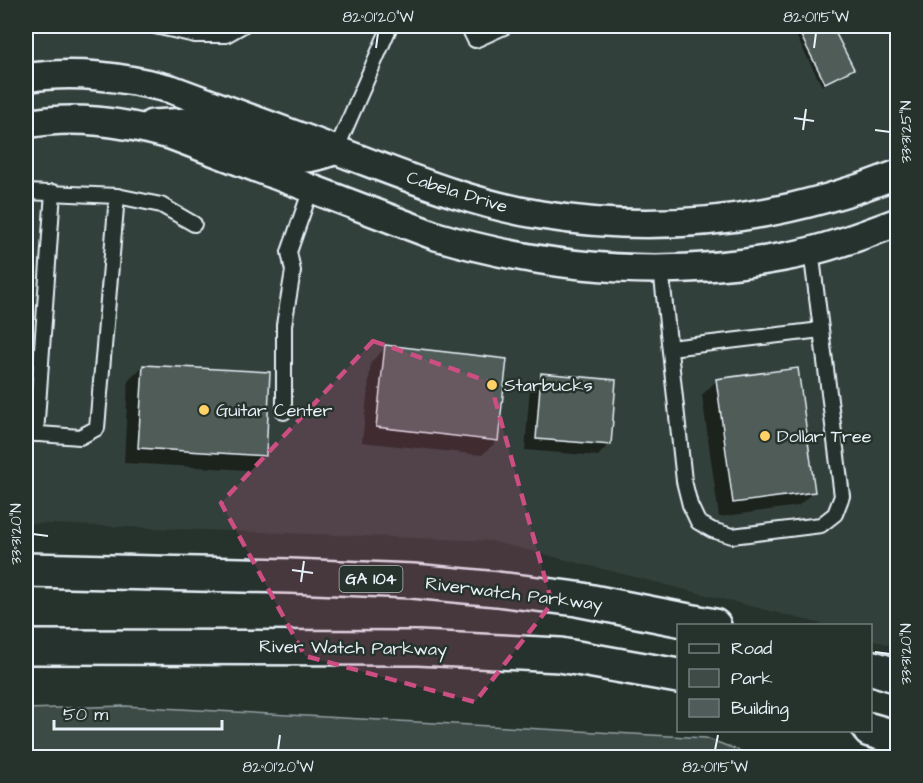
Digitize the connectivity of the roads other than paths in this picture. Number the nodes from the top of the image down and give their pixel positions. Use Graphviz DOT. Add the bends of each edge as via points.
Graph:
graph roads {
  1 [pos="155,26"];
  2 [pos="242,26"];
  3 [pos="390,26"];
  4 [pos="468,26"];
  5 [pos="506,26"];
  6 [pos="26,78"];
  7 [pos="26,124"];
  8 [pos="133,125"];
  9 [pos="336,150"];
  10 [pos="897,174"];
  11 [pos="311,189"];
  12 [pos="26,192"];
  13 [pos="53,192"];
  14 [pos="117,196"];
  15 [pos="897,222"];
  16 [pos="194,224"];
  17 [pos="811,250"];
  18 [pos="661,268"];
  19 [pos="821,330"];
  20 [pos="670,348"];
  21 [pos="284,412"];
  22 [pos="31,434"];
  23 [pos="26,570"];
  24 [pos="704,624"];
  25 [pos="26,647"];
  26 [pos="872,668"];
  27 [pos="677,676"];
  28 [pos="897,676"];
  29 [pos="872,731"];
  30 [pos="897,738"];
  1 -- 2 [label="lane" via="195,35 226,34"];
  3 -- 9 [label="lane"];
  4 -- 5 [label="lane" via="475,40"];
  6 -- 9 [label="street, Cabela Drive" via="87,75 132,79 171,89"];
  7 -- 8 [label="street" via="91,120"];
  8 -- 9 [label="street" via="189,122 300,160"];
  8 -- 11 [label="street" via="170,135"];
  9 -- 10 [label="street, Cabela Drive" via="454,194 498,206 550,217 625,224 750,217 835,197"];
  11 -- 18 [label="street" via="477,248 559,264"];
  11 -- 21 [label="lane" via="289,252 293,271 284,325"];
  12 -- 13 [label="lane"];
  13 -- 14 [label="lane"];
  13 -- 22 [label="lane"];
  14 -- 16 [label="lane" via="161,205"];
  14 -- 22 [label="lane" via="97,428 80,437"];
  15 -- 17 [label="street"];
  17 -- 18 [label="street" via="729,265"];
  17 -- 19 [label="lane"];
  18 -- 20 [label="lane"];
  19 -- 20 [label="lane"];
  19 -- 20 [label="lane" via="842,496 835,514 821,525 732,536 698,522 690,505"];
  23 -- 24 [label="main road, Riverwatch Parkway / GA 104" via="413,581 577,599"];
  25 -- 27 [label="main road, River Watch Parkway" via="418,648 560,656"];
  26 -- 28 [label="main road"];
  29 -- 30 [label="main road"];
}
